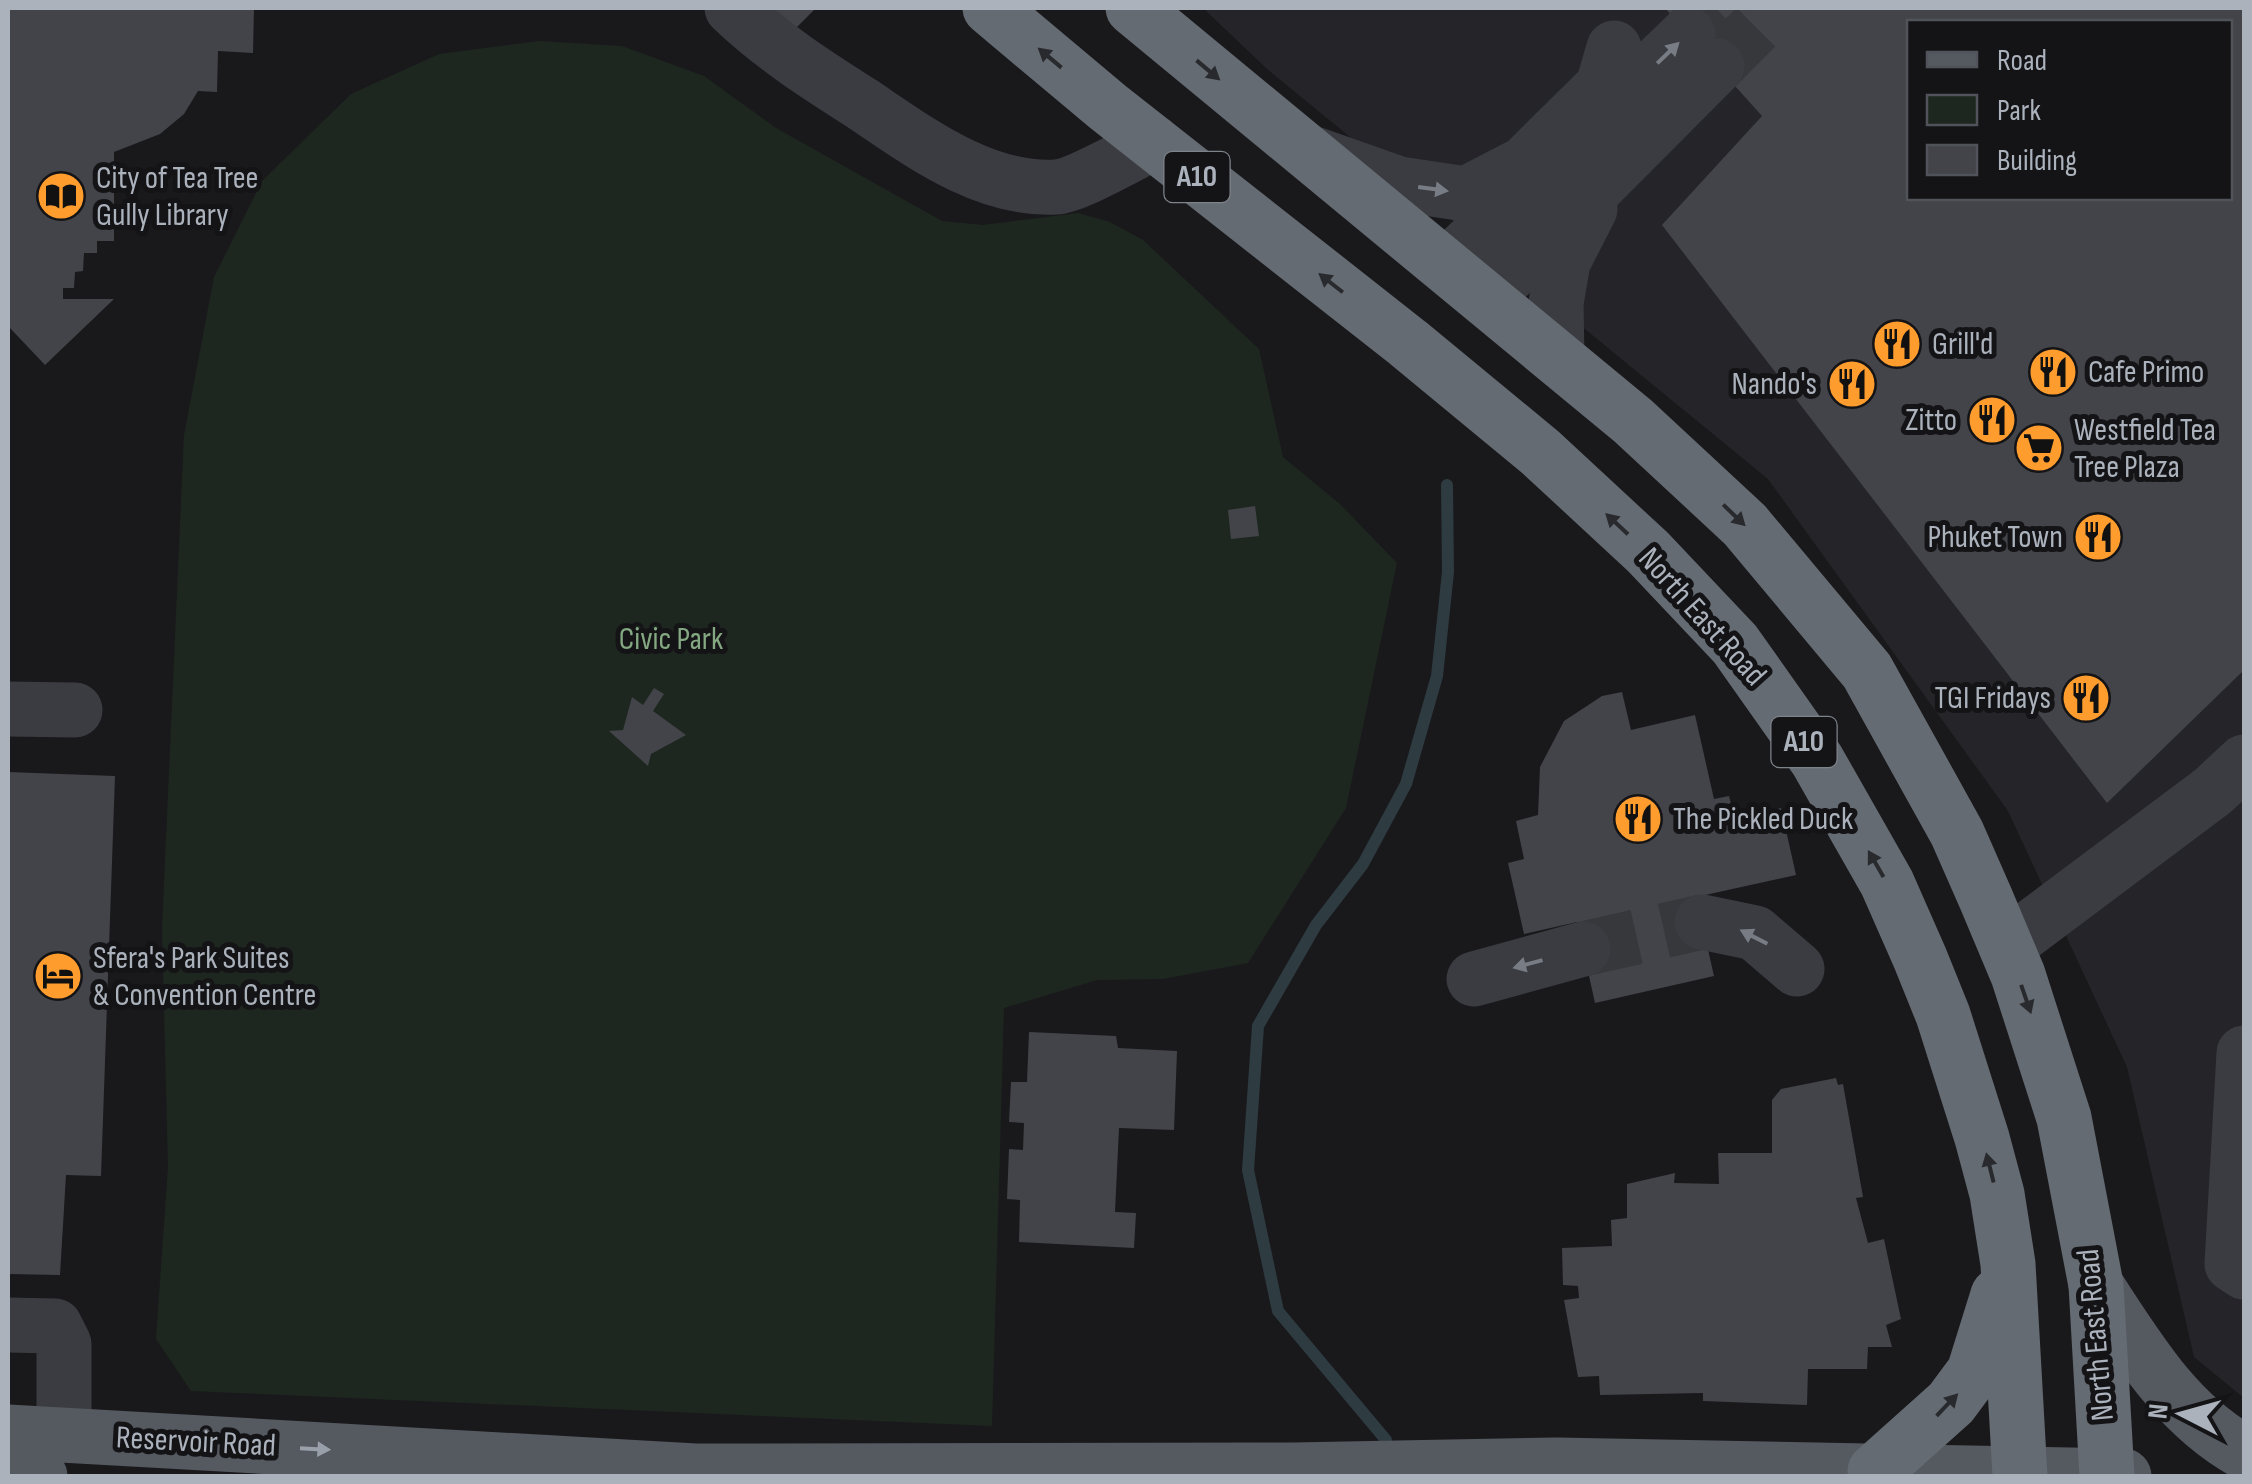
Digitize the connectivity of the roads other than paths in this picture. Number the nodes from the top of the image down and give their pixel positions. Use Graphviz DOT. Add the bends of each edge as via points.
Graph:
graph roads {
  1 [pos="732,8"];
  2 [pos="990,8"];
  3 [pos="1132,8"];
  4 [pos="1614,48"];
  5 [pos="1108,108"];
  6 [pos="1154,143"];
  7 [pos="1307,152"];
  8 [pos="1604,179"];
  9 [pos="1008,182"];
  10 [pos="1466,282"];
  11 [pos="1408,344"];
  12 [pos="1557,357"];
  13 [pos="8,709"];
  14 [pos="76,710"];
  15 [pos="2244,762"];
  16 [pos="1702,922"];
  17 [pos="2006,946"];
  18 [pos="1583,949"];
  19 [pos="1797,969"];
  20 [pos="1474,978"];
  21 [pos="2244,1053"];
  22 [pos="2008,1264"];
  23 [pos="2244,1272"];
  24 [pos="2096,1285"];
  25 [pos="8,1325"];
  26 [pos="8,1432"];
  27 [pos="2244,1452"];
  28 [pos="52,1455"];
  29 [pos="1875,1471"];
  30 [pos="1293,1473"];
  31 [pos="8,1474"];
  32 [pos="695,1474"];
  33 [pos="2020,1475"];
  34 [pos="2107,1476"];
  35 [pos="2124,1476"];
  1 -- 9 [label="lane" via="768,42 897,127 952,161"];
  5 -- 2 [label="highway, North East Road / A10, one-way"];
  3 -- 7 [label="highway, North East Road, one-way"];
  7 -- 4 [label="lane, one-way" via="1399,184 1466,194 1524,164 1603,86"];
  5 -- 6 [label="highway, North East Road / A10"];
  5 -- 9 [label="lane" via="1049,168"];
  6 -- 9 [label="lane" via="1059,187"];
  11 -- 6 [label="highway, North East Road / A10, one-way"];
  7 -- 10 [label="highway, North East Road"];
  8 -- 10 [label="lane"];
  10 -- 8 [label="lane, one-way" via="1703,50"];
  8 -- 12 [label="lane" via="1563,262"];
  10 -- 11 [label="highway"];
  10 -- 12 [label="highway, North East Road"];
  22 -- 11 [label="highway, North East Road / A10, one-way" via="1997,1194 1944,1015 1887,883 1817,760 1735,644 1648,552"];
  12 -- 17 [label="highway, North East Road, one-way" via="1745,525 1867,671 1957,833"];
  13 -- 14 [label="lane"];
  15 -- 17 [label="lane"];
  19 -- 16 [label="lane, one-way" via="1755,933"];
  17 -- 24 [label="highway, North East Road, one-way" via="2064,1118"];
  18 -- 20 [label="lane, one-way"];
  21 -- 23 [label="lane" via="2232,1264"];
  29 -- 22 [label="highway, one-way" via="1951,1403 1974,1372"];
  22 -- 33 [label="highway, North East Road / A10"];
  24 -- 27 [label="main road" via="2176,1398"];
  24 -- 34 [label="highway, North East Road"];
  25 -- 28 [label="lane" via="55,1326 64,1344"];
  26 -- 28 [label="main road, Reservoir Road"];
  28 -- 31 [label="main road, Reservoir Road"];
  28 -- 32 [label="main road, Reservoir Road, one-way"];
  29 -- 30 [label="main road, Reservoir Road" via="1557,1465"];
  29 -- 33 [label="main road, Reservoir Road"];
  30 -- 32 [label="main road, Reservoir Road"];
  33 -- 34 [label="main road, Reservoir Road"];
  34 -- 35 [label="main road, Reservoir Road"];
}
